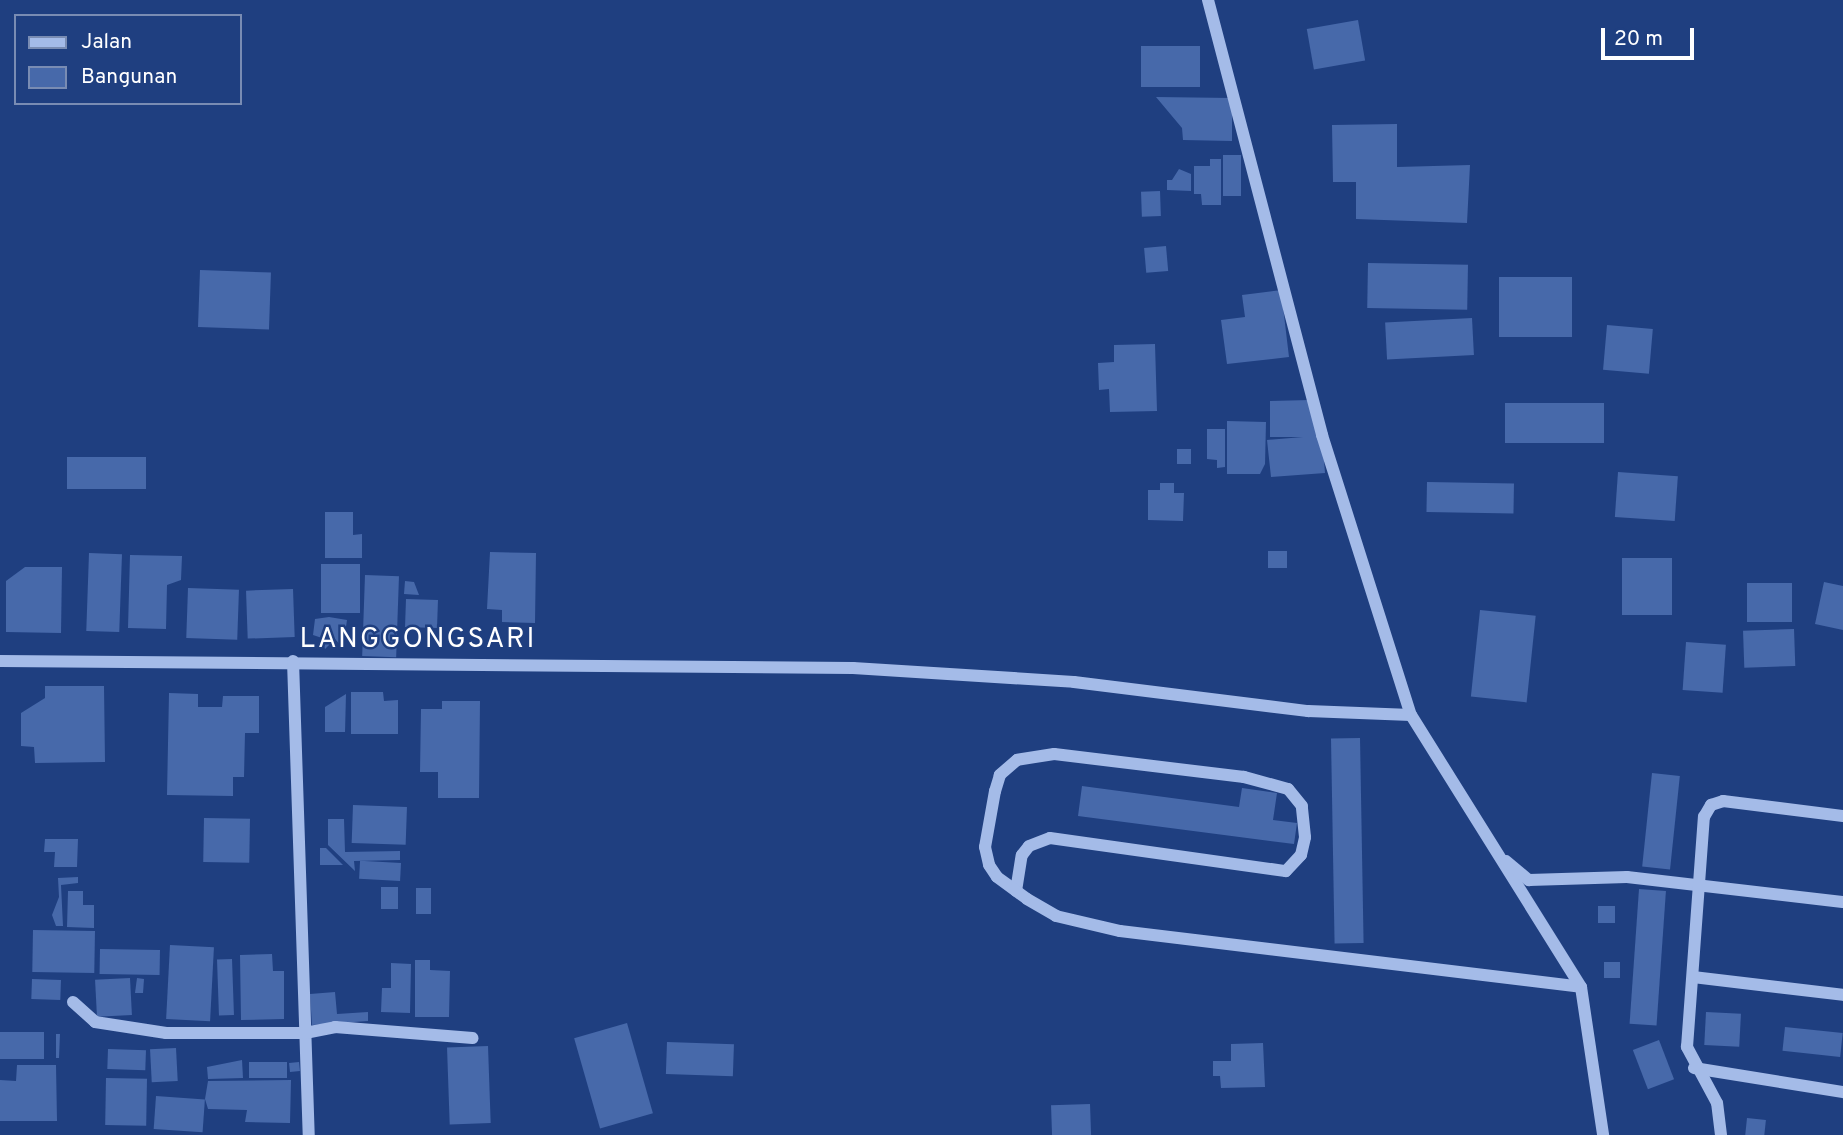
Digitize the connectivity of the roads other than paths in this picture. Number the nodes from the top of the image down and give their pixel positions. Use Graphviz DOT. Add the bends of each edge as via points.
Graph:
graph roads {
  1 [pos="1208,0"];
  2 [pos="293,661"];
  3 [pos="0,662"];
  4 [pos="1411,715"];
  5 [pos="1843,816"];
  6 [pos="1497,855"];
  7 [pos="1695,884"];
  8 [pos="1016,891"];
  9 [pos="1843,902"];
  10 [pos="1693,977"];
  11 [pos="1581,987"];
  12 [pos="1843,995"];
  13 [pos="73,1002"];
  14 [pos="306,1033"];
  15 [pos="473,1038"];
  16 [pos="1694,1068"];
  17 [pos="1843,1092"];
  18 [pos="309,1135"];
  19 [pos="1603,1135"];
  20 [pos="1721,1135"];
  1 -- 4 [label="street" via="1322,435"];
  2 -- 3 [label="street"];
  2 -- 4 [label="street" via="853,668 1074,681 1308,711"];
  2 -- 14 [label="street"];
  4 -- 6 [label="street"];
  5 -- 7 [label="street" via="1716,802 1703,817"];
  6 -- 7 [label="street" via="1529,880 1627,877"];
  6 -- 11 [label="street"];
  7 -- 9 [label="street"];
  7 -- 10 [label="street"];
  8 -- 8 [label="street" via="989,865 985,847 1000,775 1007,766 1030,755 1054,754 1244,778 1288,789 1302,806 1305,837 1301,855 1286,871 1050,838 1029,846 1022,855"];
  8 -- 11 [label="street" via="1056,916 1120,931"];
  10 -- 12 [label="street"];
  10 -- 16 [label="street" via="1687,1047"];
  11 -- 19 [label="street"];
  13 -- 14 [label="street" via="95,1022 127,1028 166,1033"];
  14 -- 15 [label="street" via="361,1028"];
  14 -- 18 [label="street"];
  16 -- 17 [label="street"];
  16 -- 20 [label="street" via="1717,1103"];
}
